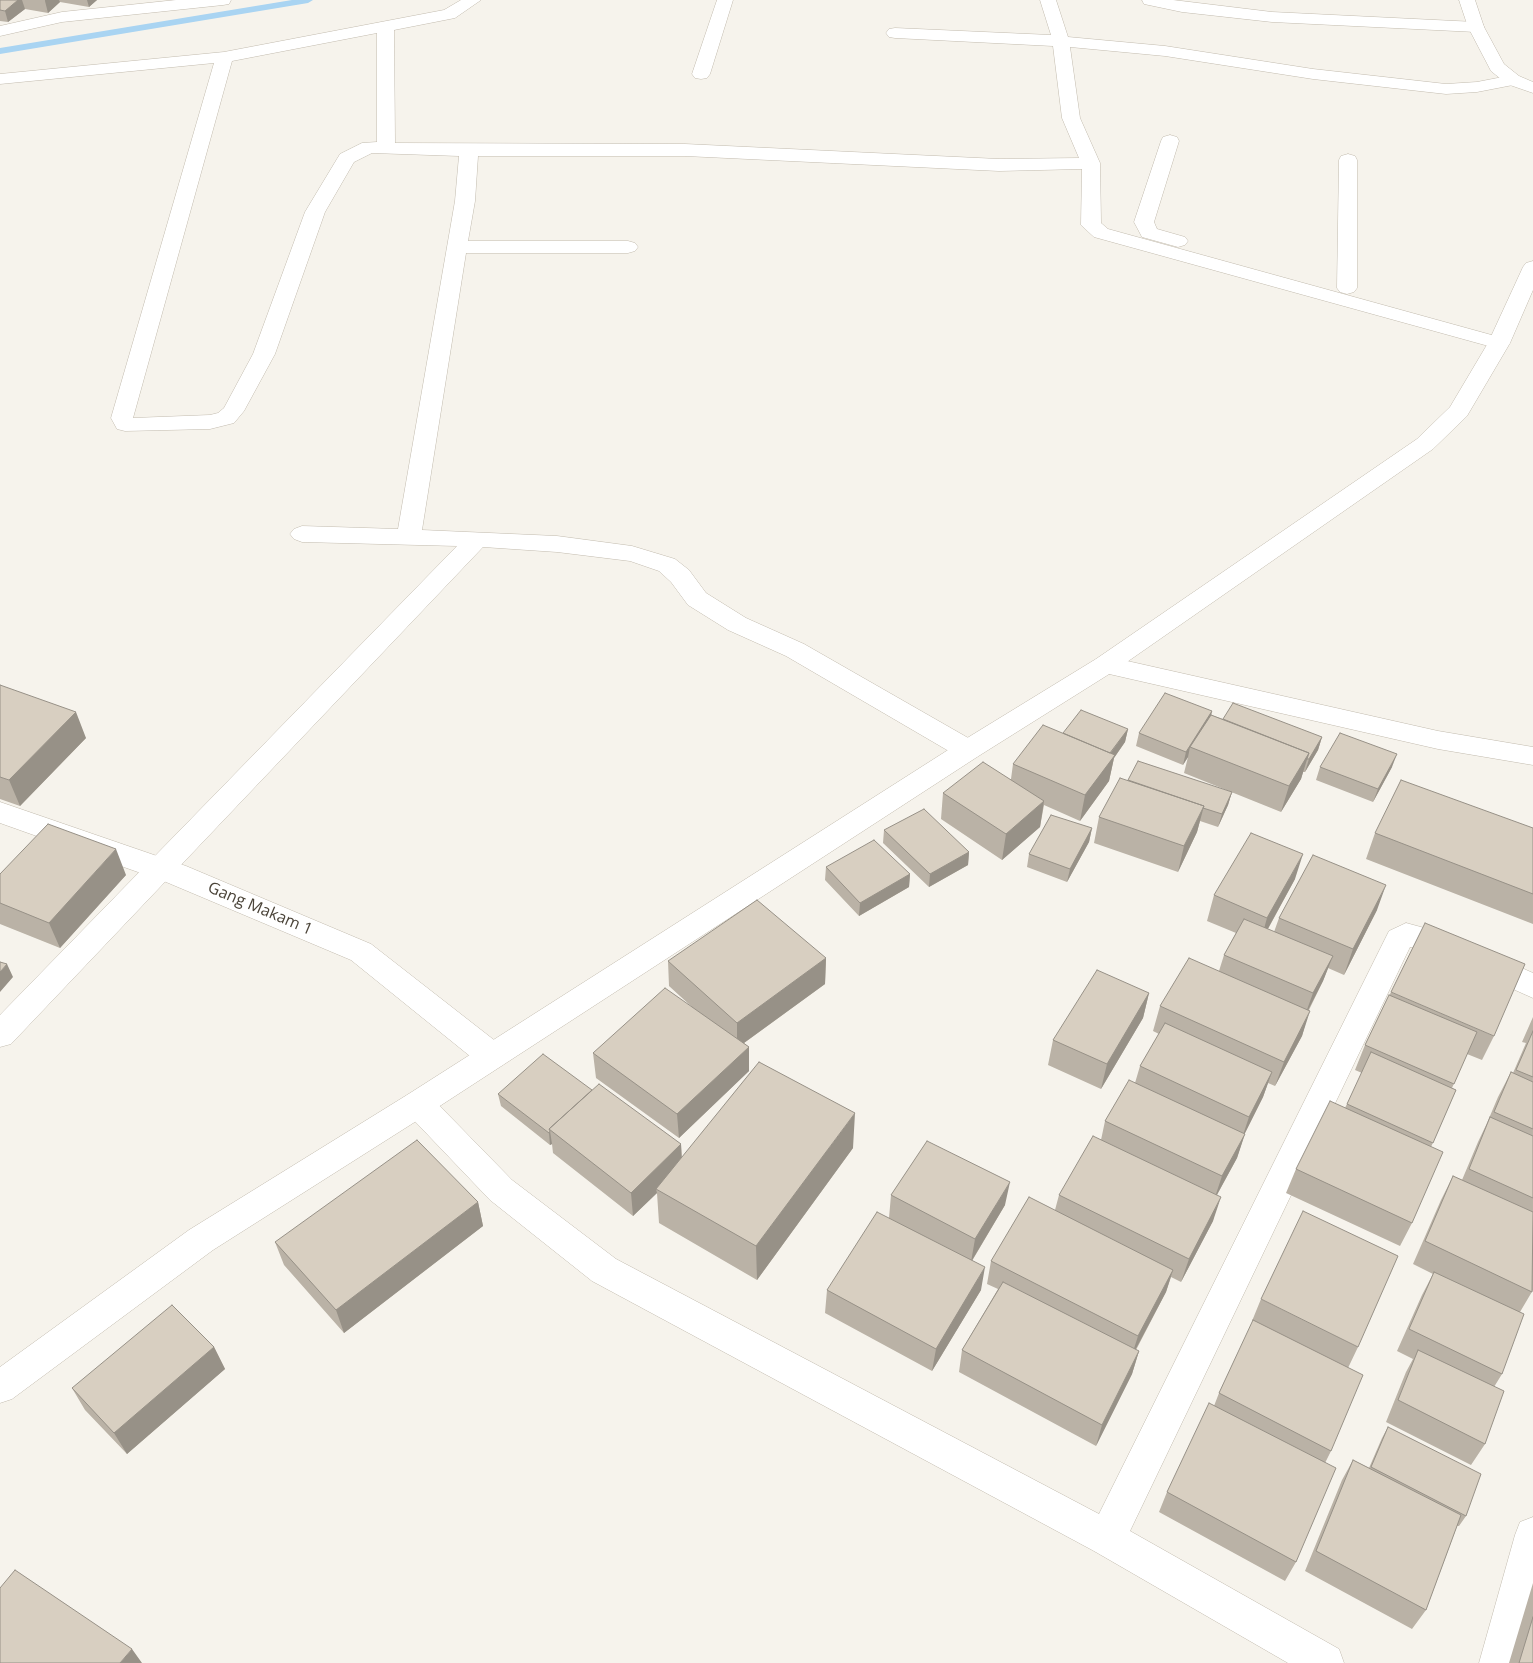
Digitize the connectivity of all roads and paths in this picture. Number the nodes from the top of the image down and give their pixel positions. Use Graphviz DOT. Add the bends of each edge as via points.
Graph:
graph roads {
  1 [pos="132,0"];
  2 [pos="223,0"];
  3 [pos="473,0"];
  4 [pos="725,0"];
  5 [pos="1048,0"];
  6 [pos="1150,0"];
  7 [pos="1467,0"];
  8 [pos="117,12"];
  9 [pos="385,27"];
  10 [pos="1476,27"];
  11 [pos="0,31"];
  12 [pos="895,33"];
  13 [pos="1061,41"];
  14 [pos="224,57"];
  15 [pos="701,74"];
  16 [pos="0,79"];
  17 [pos="1513,80"];
  18 [pos="1533,88"];
  19 [pos="1170,140"];
  20 [pos="386,147"];
  21 [pos="469,149"];
  22 [pos="1348,160"];
  23 [pos="1091,163"];
  24 [pos="458,247"];
  25 [pos="628,247"];
  26 [pos="1533,267"];
  27 [pos="1347,288"];
  28 [pos="1502,338"];
  29 [pos="302,534"];
  30 [pos="408,536"];
  31 [pos="478,539"];
  32 [pos="1105,665"];
  33 [pos="968,750"];
  34 [pos="1533,756"];
  35 [pos="0,812"];
  36 [pos="160,868"];
  37 [pos="1533,986"];
  38 [pos="0,1035"];
  39 [pos="492,1056"];
  40 [pos="418,1104"];
  41 [pos="0,1387"];
  42 [pos="1533,1535"];
  43 [pos="1107,1538"];
  44 [pos="1325,1663"];
  45 [pos="1498,1663"];
  1 -- 8 [label="street"];
  2 -- 8 [label="street"];
  3 -- 9 [label="street" via="449,14"];
  4 -- 15 [label="street"];
  5 -- 13 [label="street"];
  6 -- 10 [label="street" via="1182,7 1272,17"];
  7 -- 10 [label="street"];
  8 -- 11 [label="street" via="62,17"];
  9 -- 14 [label="street"];
  9 -- 20 [label="street"];
  10 -- 17 [label="street" via="1497,67"];
  12 -- 13 [label="street"];
  13 -- 17 [label="street" via="1165,51 1313,74 1436,88 1470,88"];
  13 -- 23 [label="street" via="1071,118"];
  14 -- 16 [label="street"];
  14 -- 20 [label="street" via="122,418 125,424 210,422 226,418 233,411 264,354 315,212 332,180 347,158 358,151"];
  17 -- 18 [label="street"];
  19 -- 27 [label="street" via="1144,222 1150,233"];
  20 -- 21 [label="street"];
  21 -- 23 [label="street" via="685,150 999,165"];
  21 -- 24 [label="street"];
  22 -- 27 [label="street"];
  23 -- 28 [label="street" via="1091,225 1101,233"];
  24 -- 25 [label="street"];
  24 -- 30 [label="street"];
  26 -- 28 [label="street"];
  27 -- 28 [label="street"];
  28 -- 32 [label="street" via="1459,412 1425,444"];
  29 -- 30 [label="street"];
  30 -- 31 [label="street"];
  31 -- 33 [label="street" via="557,544 632,554 667,565 697,599 737,624 795,650"];
  31 -- 36 [label="street"];
  32 -- 33 [label="street"];
  32 -- 34 [label="street" via="1438,740"];
  33 -- 39 [label="street"];
  35 -- 36 [label="street, Gang Makam 1"];
  36 -- 38 [label="street"];
  36 -- 39 [label="street, Gang Makam 1" via="361,952"];
  37 -- 43 [label="street" via="1433,941 1411,934 1400,939"];
  39 -- 40 [label="street"];
  40 -- 41 [label="street" via="200,1240"];
  40 -- 43 [label="street" via="500,1190 604,1270"];
  42 -- 45 [label="street"];
  43 -- 44 [label="street"];
}
